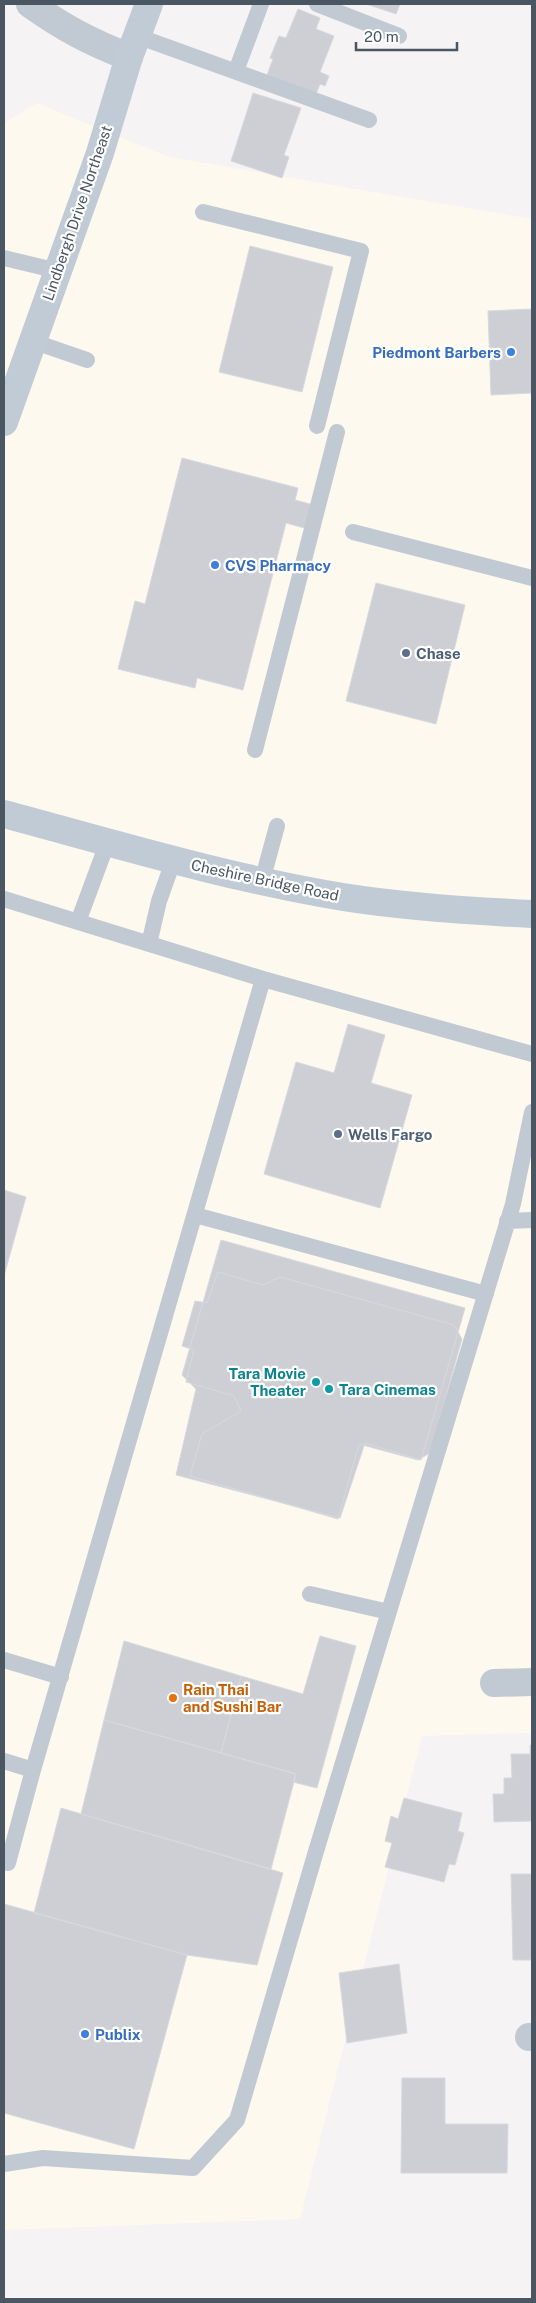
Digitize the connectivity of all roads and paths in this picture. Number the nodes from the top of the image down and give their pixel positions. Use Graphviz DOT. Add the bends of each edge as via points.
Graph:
graph roads {
  1 [pos="30,4"];
  2 [pos="149,4"];
  3 [pos="261,4"];
  4 [pos="317,4"];
  5 [pos="399,36"];
  6 [pos="133,46"];
  7 [pos="236,71"];
  8 [pos="369,120"];
  9 [pos="203,212"];
  10 [pos="4,258"];
  11 [pos="58,271"];
  12 [pos="32,341"];
  13 [pos="87,360"];
  14 [pos="4,422"];
  15 [pos="316,426"];
  16 [pos="337,432"];
  17 [pos="353,532"];
  18 [pos="532,578"];
  19 [pos="255,750"];
  20 [pos="4,814"];
  21 [pos="277,826"];
  22 [pos="108,842"];
  23 [pos="174,859"];
  24 [pos="262,881"];
  25 [pos="4,899"];
  26 [pos="532,914"];
  27 [pos="78,922"];
  28 [pos="149,944"];
  29 [pos="263,979"];
  30 [pos="532,1054"];
  31 [pos="532,1112"];
  32 [pos="194,1215"];
  33 [pos="532,1220"];
  34 [pos="507,1221"];
  35 [pos="486,1294"];
  36 [pos="310,1594"];
  37 [pos="389,1612"];
  38 [pos="4,1660"];
  39 [pos="60,1677"];
  40 [pos="532,1682"];
  41 [pos="494,1683"];
  42 [pos="4,1761"];
  43 [pos="34,1770"];
  44 [pos="4,1862"];
  45 [pos="4,2164"];
  1 -- 6 [label="street" via="90,42"];
  2 -- 6 [label="main road, Lindbergh Drive Northeast"];
  3 -- 7 [label="lane"];
  4 -- 5 [label="lane"];
  6 -- 7 [label="lane"];
  6 -- 11 [label="main road, Lindbergh Drive Northeast" via="100,153"];
  7 -- 8 [label="lane"];
  9 -- 15 [label="lane" via="361,251"];
  10 -- 11 [label="lane"];
  11 -- 12 [label="main road, Lindbergh Drive Northeast"];
  12 -- 13 [label="lane"];
  12 -- 14 [label="main road, Lindbergh Drive Northeast"];
  16 -- 19 [label="lane"];
  17 -- 18 [label="lane"];
  20 -- 22 [label="main road, Cheshire Bridge Road"];
  21 -- 24 [label="lane"];
  22 -- 23 [label="main road, Cheshire Bridge Road"];
  22 -- 27 [label="lane"];
  23 -- 24 [label="main road, Cheshire Bridge Road"];
  23 -- 28 [label="lane" via="159,901"];
  24 -- 26 [label="main road, Cheshire Bridge Road" via="372,900 456,910"];
  25 -- 27 [label="lane"];
  27 -- 28 [label="lane"];
  28 -- 29 [label="lane"];
  29 -- 30 [label="lane"];
  29 -- 32 [label="lane"];
  31 -- 34 [label="lane"];
  32 -- 35 [label="lane"];
  32 -- 39 [label="lane"];
  33 -- 34 [label="lane"];
  34 -- 35 [label="lane"];
  35 -- 37 [label="lane"];
  36 -- 37 [label="lane"];
  37 -- 45 [label="lane" via="237,2120 192,2168 43,2158"];
  38 -- 39 [label="lane"];
  39 -- 43 [label="lane"];
  40 -- 41 [label="street"];
  42 -- 43 [label="lane"];
  43 -- 44 [label="lane" via="8,1863"];
}
